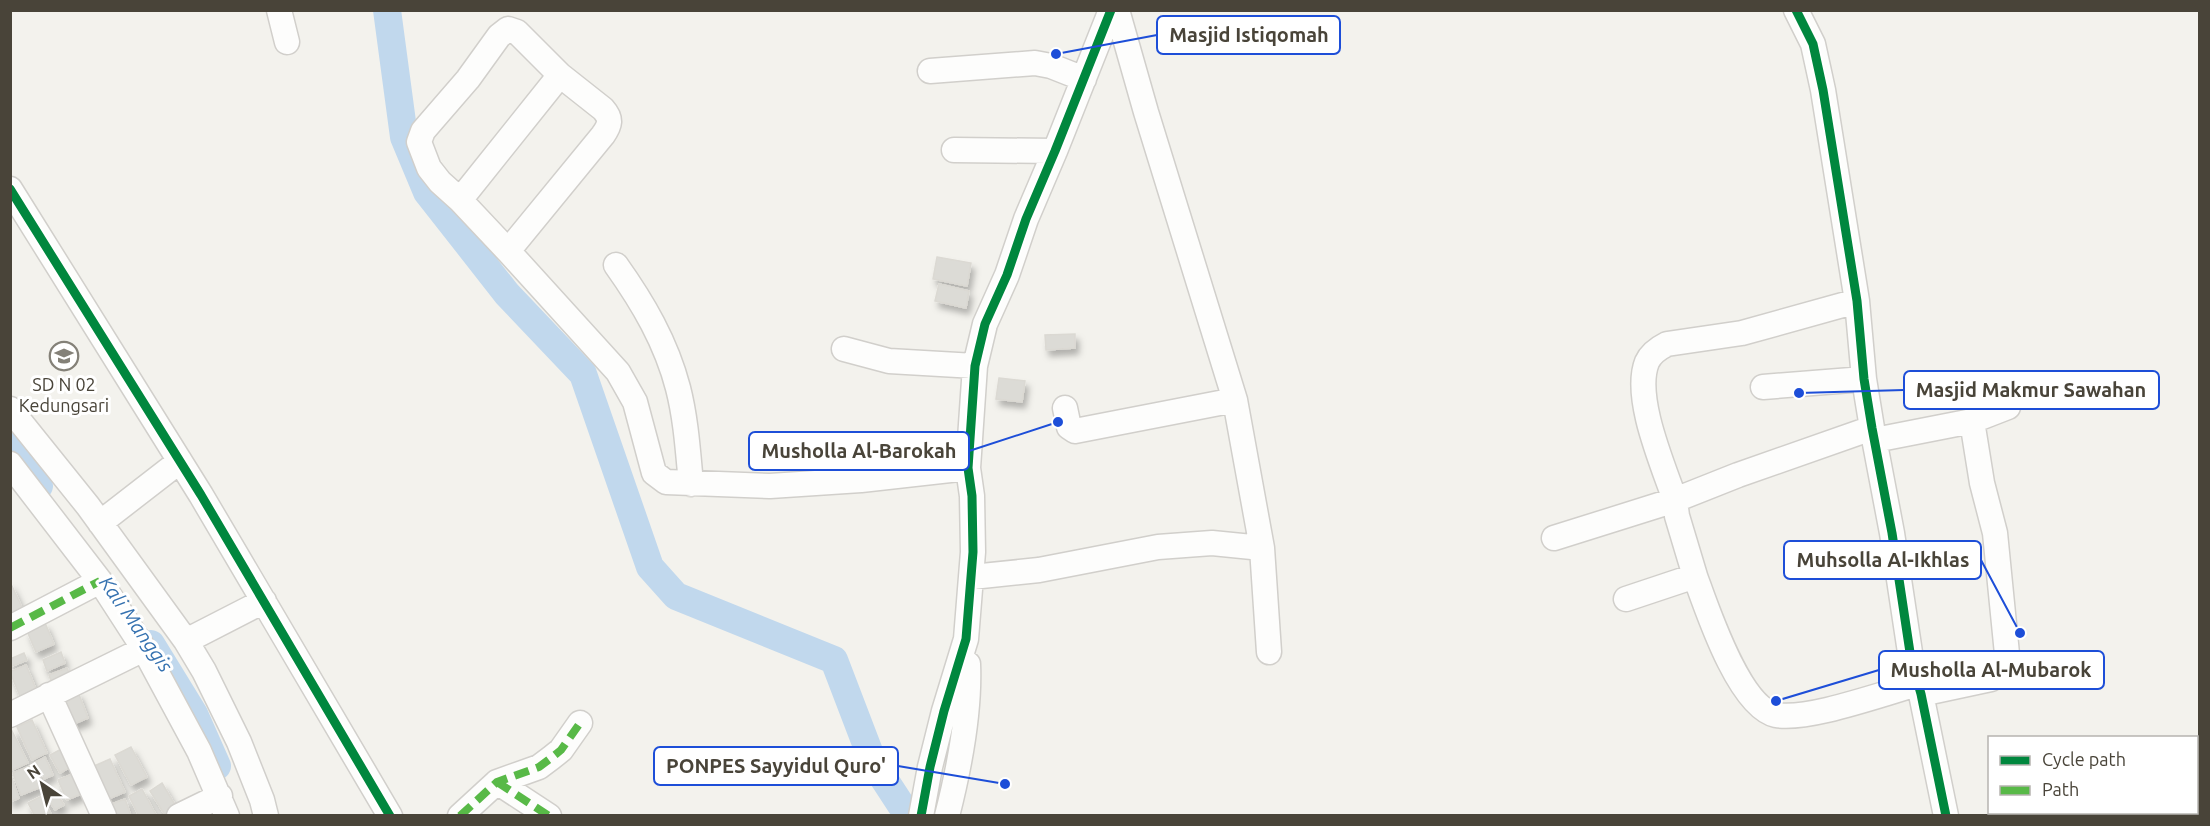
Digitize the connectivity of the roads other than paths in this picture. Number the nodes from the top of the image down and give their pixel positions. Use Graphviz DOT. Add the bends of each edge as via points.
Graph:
graph roads {
  1 [pos="279,10"];
  2 [pos="1112,10"];
  3 [pos="1117,10"];
  4 [pos="1796,10"];
  5 [pos="288,42"];
  6 [pos="930,71"];
  7 [pos="560,75"];
  8 [pos="1084,79"];
  9 [pos="954,150"];
  10 [pos="1055,151"];
  11 [pos="11,193"];
  12 [pos="460,200"];
  13 [pos="508,251"];
  14 [pos="616,265"];
  15 [pos="1857,301"];
  16 [pos="844,349"];
  17 [pos="975,366"];
  18 [pos="1864,379"];
  19 [pos="1763,387"];
  20 [pos="1235,400"];
  21 [pos="2008,407"];
  22 [pos="1065,408"];
  23 [pos="10,409"];
  24 [pos="1972,421"];
  25 [pos="1873,434"];
  26 [pos="180,461"];
  27 [pos="10,464"];
  28 [pos="968,468"];
  29 [pos="691,484"];
  30 [pos="1675,500"];
  31 [pos="100,523"];
  32 [pos="1554,538"];
  33 [pos="1262,548"];
  34 [pos="1695,576"];
  35 [pos="972,577"];
  36 [pos="100,581"];
  37 [pos="1626,599"];
  38 [pos="264,601"];
  39 [pos="10,628"];
  40 [pos="966,639"];
  41 [pos="186,641"];
  42 [pos="144,649"];
  43 [pos="1269,652"];
  44 [pos="1920,689"];
  45 [pos="49,695"];
  46 [pos="10,715"];
  47 [pos="579,723"];
  48 [pos="497,782"];
  49 [pos="223,806"];
  50 [pos="104,816"];
  51 [pos="179,816"];
  52 [pos="266,816"];
  53 [pos="390,816"];
  54 [pos="460,816"];
  55 [pos="549,816"];
  56 [pos="921,816"];
  57 [pos="947,816"];
  58 [pos="1946,816"];
  1 -- 5 [label="street"];
  2 -- 8 [label="street"];
  3 -- 20 [label="street"];
  4 -- 15 [label="street" via="1813,44 1823,90"];
  6 -- 8 [label="street" via="1035,63"];
  7 -- 12 [label="street"];
  7 -- 12 [label="street" via="517,32 505,30 423,131 419,142 429,168"];
  7 -- 13 [label="street" via="603,109 610,122"];
  8 -- 10 [label="street"];
  9 -- 10 [label="street"];
  10 -- 17 [label="street" via="985,324"];
  11 -- 26 [label="street"];
  12 -- 13 [label="street"];
  13 -- 29 [label="street" via="618,372 635,402 654,473 666,482"];
  14 -- 29 [label="street" via="637,294 668,354 685,421"];
  15 -- 18 [label="street"];
  15 -- 30 [label="street" via="1742,333 1667,344 1650,356 1646,364 1645,411"];
  16 -- 17 [label="street" via="889,361"];
  17 -- 28 [label="street"];
  18 -- 19 [label="street"];
  18 -- 25 [label="street"];
  20 -- 22 [label="street" via="1075,431 1069,427"];
  20 -- 33 [label="street"];
  21 -- 24 [label="street"];
  23 -- 31 [label="street"];
  24 -- 25 [label="street"];
  24 -- 44 [label="street" via="1995,533 2007,654 2000,672 1991,679"];
  25 -- 30 [label="street" via="1738,475"];
  25 -- 44 [label="street" via="1911,659"];
  26 -- 31 [label="street"];
  26 -- 38 [label="street"];
  27 -- 36 [label="street"];
  28 -- 29 [label="street" via="770,486"];
  28 -- 35 [label="street"];
  30 -- 32 [label="street"];
  30 -- 34 [label="street"];
  31 -- 41 [label="street"];
  33 -- 35 [label="street" via="1212,543 1158,548 1039,570"];
  33 -- 43 [label="street"];
  34 -- 37 [label="street"];
  34 -- 44 [label="street" via="1722,649 1760,706 1774,714 1798,717"];
  35 -- 40 [label="street"];
  36 -- 39 [label="street"];
  36 -- 42 [label="street"];
  38 -- 41 [label="street"];
  38 -- 53 [label="street"];
  40 -- 56 [label="street" via="944,711"];
  40 -- 57 [label="street" via="966,710"];
  41 -- 52 [label="street" via="239,742"];
  42 -- 45 [label="street"];
  42 -- 49 [label="street" via="199,751"];
  44 -- 58 [label="street"];
  45 -- 46 [label="street"];
  45 -- 50 [label="street"];
  47 -- 48 [label="street" via="551,758"];
  48 -- 54 [label="street"];
  48 -- 55 [label="street"];
  49 -- 51 [label="street"];
}
